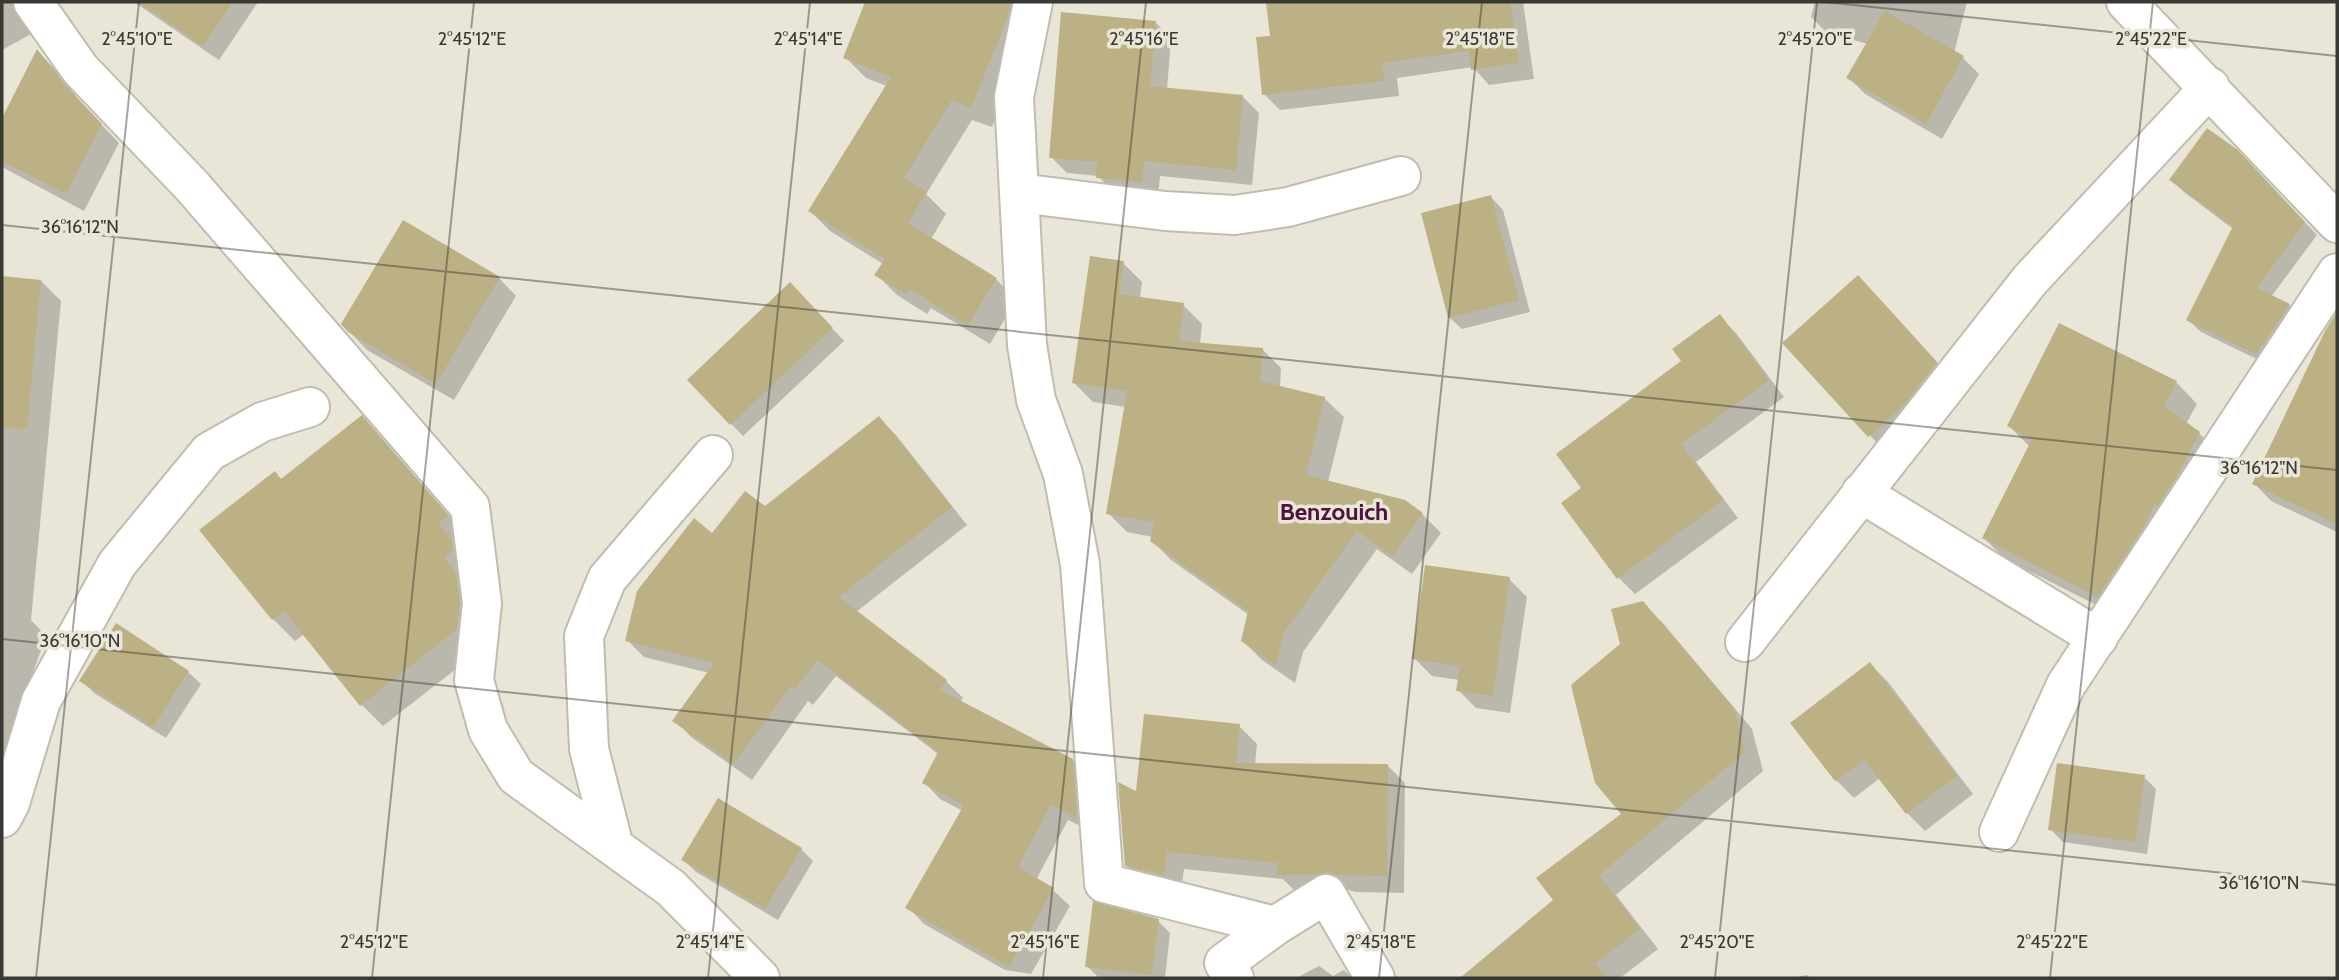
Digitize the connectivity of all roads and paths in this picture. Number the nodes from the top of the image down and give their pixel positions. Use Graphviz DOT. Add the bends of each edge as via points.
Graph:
graph roads {
  1 [pos="33,2"];
  2 [pos="1033,2"];
  3 [pos="2126,2"];
  4 [pos="2210,87"];
  5 [pos="1401,176"];
  6 [pos="1019,193"];
  7 [pos="2337,223"];
  8 [pos="2337,274"];
  9 [pos="310,407"];
  10 [pos="713,455"];
  11 [pos="1861,493"];
  12 [pos="2098,638"];
  13 [pos="1745,642"];
  14 [pos="2,818"];
  15 [pos="1999,832"];
  16 [pos="614,847"];
  17 [pos="1275,926"];
  18 [pos="760,978"];
  19 [pos="1234,978"];
  20 [pos="1375,978"];
  1 -- 16 [label="street" via="80,69 192,187 470,508 482,603 474,680 488,730 516,776"];
  2 -- 6 [label="street" via="1014,97"];
  3 -- 4 [label="street"];
  4 -- 7 [label="street"];
  4 -- 11 [label="street" via="2029,280"];
  5 -- 6 [label="street" via="1288,207 1235,215"];
  6 -- 17 [label="street" via="1027,345 1036,400 1063,474 1080,564 1104,883"];
  8 -- 12 [label="street"];
  9 -- 14 [label="street" via="262,422 209,452 117,564 41,701"];
  10 -- 16 [label="street" via="607,579 584,636 589,749"];
  11 -- 12 [label="street"];
  11 -- 13 [label="street"];
  12 -- 15 [label="street" via="2066,685"];
  16 -- 18 [label="street" via="671,888"];
  17 -- 19 [label="street" via="1224,963"];
  17 -- 20 [label="street" via="1326,894"];
}
